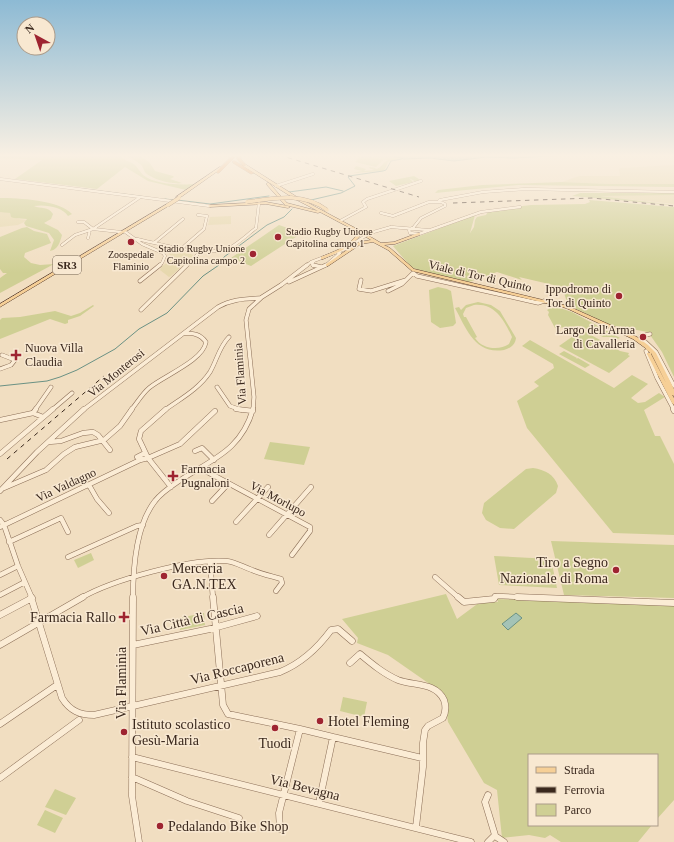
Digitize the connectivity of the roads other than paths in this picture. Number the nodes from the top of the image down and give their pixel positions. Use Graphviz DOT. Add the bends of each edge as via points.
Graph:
graph roads {
  1 [pos="113,194"];
  2 [pos="183,194"];
  3 [pos="184,194"];
  4 [pos="273,194"];
  5 [pos="290,194"];
  6 [pos="381,194"];
  7 [pos="466,194"];
  8 [pos="279,196"];
  9 [pos="133,197"];
  10 [pos="139,198"];
  11 [pos="178,198"];
  12 [pos="267,198"];
  13 [pos="136,201"];
  14 [pos="304,202"];
  15 [pos="440,202"];
  16 [pos="258,203"];
  17 [pos="220,205"];
  18 [pos="210,206"];
  19 [pos="292,206"];
  20 [pos="520,207"];
  21 [pos="308,210"];
  22 [pos="381,213"];
  23 [pos="198,215"];
  24 [pos="333,217"];
  25 [pos="183,219"];
  26 [pos="340,221"];
  27 [pos="78,222"];
  28 [pos="417,222"];
  29 [pos="402,227"];
  30 [pos="413,228"];
  31 [pos="92,230"];
  32 [pos="355,231"];
  33 [pos="420,231"];
  34 [pos="122,232"];
  35 [pos="410,232"];
  36 [pos="88,238"];
  37 [pos="137,239"];
  38 [pos="407,239"];
  39 [pos="372,242"];
  40 [pos="154,243"];
  41 [pos="62,244"];
  42 [pos="380,244"];
  43 [pos="394,244"];
  44 [pos="346,249"];
  45 [pos="389,249"];
  46 [pos="181,250"];
  47 [pos="201,251"];
  48 [pos="322,258"];
  49 [pos="314,261"];
  50 [pos="326,266"];
  51 [pos="413,273"];
  52 [pos="361,280"];
  53 [pos="406,280"];
  54 [pos="140,281"];
  55 [pos="281,285"];
  56 [pos="388,291"];
  57 [pos="260,298"];
  58 [pos="543,301"];
  59 [pos="0,306"];
  60 [pos="141,310"];
  61 [pos="640,331"];
  62 [pos="184,333"];
  63 [pos="650,334"];
  64 [pos="229,337"];
  65 [pos="639,339"];
  66 [pos="646,351"];
  67 [pos="2,355"];
  68 [pos="0,369"];
  69 [pos="674,386"];
  70 [pos="51,387"];
  71 [pos="217,387"];
  72 [pos="72,393"];
  73 [pos="674,394"];
  74 [pos="674,403"];
  75 [pos="215,411"];
  76 [pos="253,411"];
  77 [pos="674,411"];
  78 [pos="33,413"];
  79 [pos="43,417"];
  80 [pos="0,420"];
  81 [pos="102,440"];
  82 [pos="48,442"];
  83 [pos="110,450"];
  84 [pos="195,451"];
  85 [pos="0,454"];
  86 [pos="146,455"];
  87 [pos="214,460"];
  88 [pos="200,468"];
  89 [pos="228,484"];
  90 [pos="89,485"];
  91 [pos="171,487"];
  92 [pos="268,487"];
  93 [pos="311,487"];
  94 [pos="1,490"];
  95 [pos="256,499"];
  96 [pos="212,501"];
  97 [pos="109,513"];
  98 [pos="286,515"];
  99 [pos="0,520"];
  100 [pos="236,522"];
  101 [pos="143,525"];
  102 [pos="2,526"];
  103 [pos="68,532"];
  104 [pos="269,535"];
  105 [pos="10,542"];
  106 [pos="292,555"];
  107 [pos="68,557"];
  108 [pos="210,561"];
  109 [pos="18,566"];
  110 [pos="0,575"];
  111 [pos="134,576"];
  112 [pos="435,577"];
  113 [pos="25,582"];
  114 [pos="276,591"];
  115 [pos="0,595"];
  116 [pos="32,598"];
  117 [pos="674,603"];
  118 [pos="0,615"];
  119 [pos="257,616"];
  120 [pos="40,622"];
  121 [pos="217,628"];
  122 [pos="352,641"];
  123 [pos="0,645"];
  124 [pos="133,645"];
  125 [pos="350,663"];
  126 [pos="57,685"];
  127 [pos="222,685"];
  128 [pos="133,705"];
  129 [pos="79,720"];
  130 [pos="0,724"];
  131 [pos="300,729"];
  132 [pos="333,737"];
  133 [pos="132,757"];
  134 [pos="422,758"];
  135 [pos="132,777"];
  136 [pos="0,778"];
  137 [pos="284,794"];
  138 [pos="488,794"];
  139 [pos="319,802"];
  140 [pos="239,818"];
  141 [pos="416,828"];
  142 [pos="280,829"];
  143 [pos="494,836"];
  144 [pos="139,842"];
  145 [pos="471,842"];
  146 [pos="488,842"];
  147 [pos="504,842"];
  1 -- 9 [label="street"];
  2 -- 11 [label="main road, SR3"];
  3 -- 11 [label="main road, SR3"];
  4 -- 12 [label="main road"];
  5 -- 8 [label="main road" via="291,198 287,199"];
  5 -- 14 [label="main road"];
  6 -- 26 [label="street" via="367,199 363,202 365,207"];
  7 -- 15 [label="street" via="442,199"];
  8 -- 19 [label="main road"];
  9 -- 10 [label="street"];
  9 -- 13 [label="street"];
  10 -- 13 [label="street"];
  10 -- 18 [label="street"];
  11 -- 34 [label="main road, SR3, bridge"];
  12 -- 16 [label="main road"];
  12 -- 17 [label="main road"];
  13 -- 31 [label="street"];
  14 -- 19 [label="main road" via="292,200 288,203"];
  14 -- 24 [label="main road"];
  15 -- 22 [label="street" via="429,202 393,216"];
  15 -- 28 [label="street" via="445,206"];
  16 -- 18 [label="main road"];
  16 -- 21 [label="main road"];
  16 -- 47 [label="street" via="258,225 254,231 226,249"];
  17 -- 18 [label="main road"];
  17 -- 24 [label="main road, bridge" via="297,198 315,202"];
  19 -- 21 [label="main road"];
  20 -- 33 [label="street" via="488,209 436,228"];
  21 -- 32 [label="main road" via="322,213"];
  23 -- 46 [label="street" via="207,216 205,227"];
  24 -- 26 [label="main road"];
  25 -- 40 [label="street"];
  26 -- 42 [label="main road"];
  27 -- 31 [label="street" via="84,222"];
  28 -- 30 [label="street"];
  28 -- 33 [label="street"];
  29 -- 30 [label="street, Via Flaminia"];
  29 -- 35 [label="street, Via Flaminia"];
  29 -- 44 [label="street, Via Flaminia, bridge" via="372,232"];
  30 -- 33 [label="street, Via Flaminia"];
  30 -- 35 [label="street"];
  31 -- 34 [label="street"];
  31 -- 36 [label="street"];
  31 -- 41 [label="street" via="75,235"];
  32 -- 39 [label="main road"];
  32 -- 48 [label="main road" via="358,236 356,239"];
  33 -- 35 [label="street, Via Flaminia"];
  33 -- 38 [label="main road"];
  34 -- 37 [label="street"];
  34 -- 59 [label="main road, SR3"];
  35 -- 38 [label="main road"];
  37 -- 40 [label="street"];
  37 -- 54 [label="street" via="165,256 162,263"];
  38 -- 43 [label="main road"];
  39 -- 50 [label="main road" via="360,242"];
  39 -- 51 [label="main road, Viale di Tor di Quinto" via="393,255"];
  40 -- 46 [label="street"];
  42 -- 43 [label="main road"];
  42 -- 45 [label="main road"];
  43 -- 45 [label="main road"];
  44 -- 48 [label="street, Via Flaminia"];
  44 -- 50 [label="street, Via Flaminia"];
  45 -- 58 [label="main road, Viale di Tor di Quinto" via="408,268 417,272"];
  46 -- 47 [label="street"];
  47 -- 60 [label="street"];
  48 -- 49 [label="street, Via Flaminia"];
  49 -- 50 [label="street" via="314,266"];
  49 -- 55 [label="street, Via Flaminia"];
  50 -- 55 [label="street, Via Flaminia"];
  51 -- 53 [label="street"];
  51 -- 58 [label="main road, Viale di Tor di Quinto"];
  52 -- 53 [label="street" via="359,289 368,291"];
  53 -- 56 [label="street"];
  55 -- 57 [label="street, Via Flaminia"];
  57 -- 62 [label="street, Via Monterosi" via="228,301"];
  57 -- 76 [label="street, Via Flaminia" via="250,307 246,318"];
  58 -- 65 [label="main road, Viale di Tor di Quinto" via="572,310 599,326"];
  61 -- 65 [label="street"];
  62 -- 81 [label="street" via="202,336 206,342 205,348 196,357 147,389 115,432"];
  62 -- 82 [label="street, Via Monterosi" via="139,366"];
  63 -- 65 [label="street"];
  64 -- 86 [label="street" via="223,342 214,365 205,378 140,432 139,439"];
  65 -- 66 [label="main road, Viale di Tor di Quinto"];
  65 -- 69 [label="street, Viale di Tor di Quinto" via="656,352"];
  65 -- 73 [label="main road, Viale di Tor di Quinto" via="654,354"];
  66 -- 74 [label="main road, Viale di Tor di Quinto"];
  66 -- 77 [label="street"];
  67 -- 68 [label="street" via="15,360 11,365"];
  70 -- 78 [label="street"];
  71 -- 76 [label="street" via="230,408"];
  72 -- 79 [label="street"];
  75 -- 86 [label="street, Via Valdagno" via="180,444"];
  76 -- 87 [label="street, Via Flaminia" via="243,434"];
  78 -- 79 [label="street"];
  78 -- 80 [label="street"];
  79 -- 85 [label="street"];
  81 -- 82 [label="street" via="97,433 91,432 64,441"];
  81 -- 83 [label="street"];
  81 -- 94 [label="street" via="76,447 46,470"];
  82 -- 94 [label="street, Via Monterosi"];
  84 -- 87 [label="street" via="202,448"];
  86 -- 90 [label="street, Via Valdagno"];
  86 -- 91 [label="street"];
  87 -- 88 [label="street, Via Flaminia"];
  88 -- 89 [label="street, Via Morlupo"];
  88 -- 91 [label="street, Via Flaminia"];
  89 -- 95 [label="street, Via Morlupo"];
  89 -- 96 [label="street"];
  90 -- 97 [label="street"];
  90 -- 102 [label="street, Via Valdagno"];
  91 -- 101 [label="street, Via Flaminia" via="153,503"];
  92 -- 95 [label="street"];
  93 -- 98 [label="street"];
  95 -- 98 [label="street, Via Morlupo"];
  95 -- 100 [label="street"];
  98 -- 104 [label="street"];
  98 -- 106 [label="street, Via Morlupo" via="311,528"];
  99 -- 102 [label="street, Via Roccaporena"];
  101 -- 107 [label="street"];
  101 -- 111 [label="street, Via Flaminia"];
  102 -- 105 [label="street, Via Roccaporena"];
  103 -- 105 [label="street" via="62,518"];
  105 -- 109 [label="street, Via Roccaporena"];
  108 -- 111 [label="street"];
  108 -- 114 [label="street" via="232,562 281,579 282,583"];
  108 -- 121 [label="street"];
  109 -- 110 [label="street"];
  109 -- 113 [label="street, Via Roccaporena"];
  111 -- 120 [label="street" via="88,594"];
  111 -- 124 [label="street, Via Flaminia"];
  112 -- 117 [label="street" via="464,602 494,599 496,596"];
  113 -- 115 [label="street"];
  113 -- 116 [label="street, Via Roccaporena"];
  116 -- 118 [label="street"];
  116 -- 120 [label="street, Via Roccaporena"];
  119 -- 121 [label="street, Via Città di Cascia"];
  120 -- 123 [label="street"];
  120 -- 126 [label="street, Via Roccaporena"];
  121 -- 124 [label="street, Via Città di Cascia"];
  121 -- 127 [label="street"];
  122 -- 127 [label="street, Via Roccaporena" via="338,629 331,630 315,651 295,666 267,676"];
  124 -- 128 [label="street, Via Flaminia"];
  125 -- 134 [label="street" via="360,654 396,679 431,687 442,696 446,706 444,715 425,730"];
  126 -- 128 [label="street, Via Roccaporena" via="65,704 79,714 94,715"];
  126 -- 130 [label="street"];
  127 -- 128 [label="street, Via Roccaporena"];
  127 -- 131 [label="street" via="224,707 228,714"];
  128 -- 133 [label="street, Via Flaminia"];
  129 -- 136 [label="street"];
  131 -- 132 [label="street"];
  131 -- 137 [label="street"];
  132 -- 134 [label="street"];
  132 -- 139 [label="street"];
  133 -- 135 [label="street, Via Flaminia"];
  133 -- 137 [label="street, Via Bevagna"];
  134 -- 141 [label="street"];
  135 -- 140 [label="street" via="202,807"];
  135 -- 144 [label="street, Via Flaminia" via="133,810"];
  137 -- 139 [label="street, Via Bevagna"];
  137 -- 142 [label="street" via="279,813"];
  138 -- 143 [label="street" via="485,802"];
  139 -- 141 [label="street, Via Bevagna"];
  141 -- 145 [label="street, Via Bevagna"];
  143 -- 146 [label="street"];
  143 -- 147 [label="street"];
}
